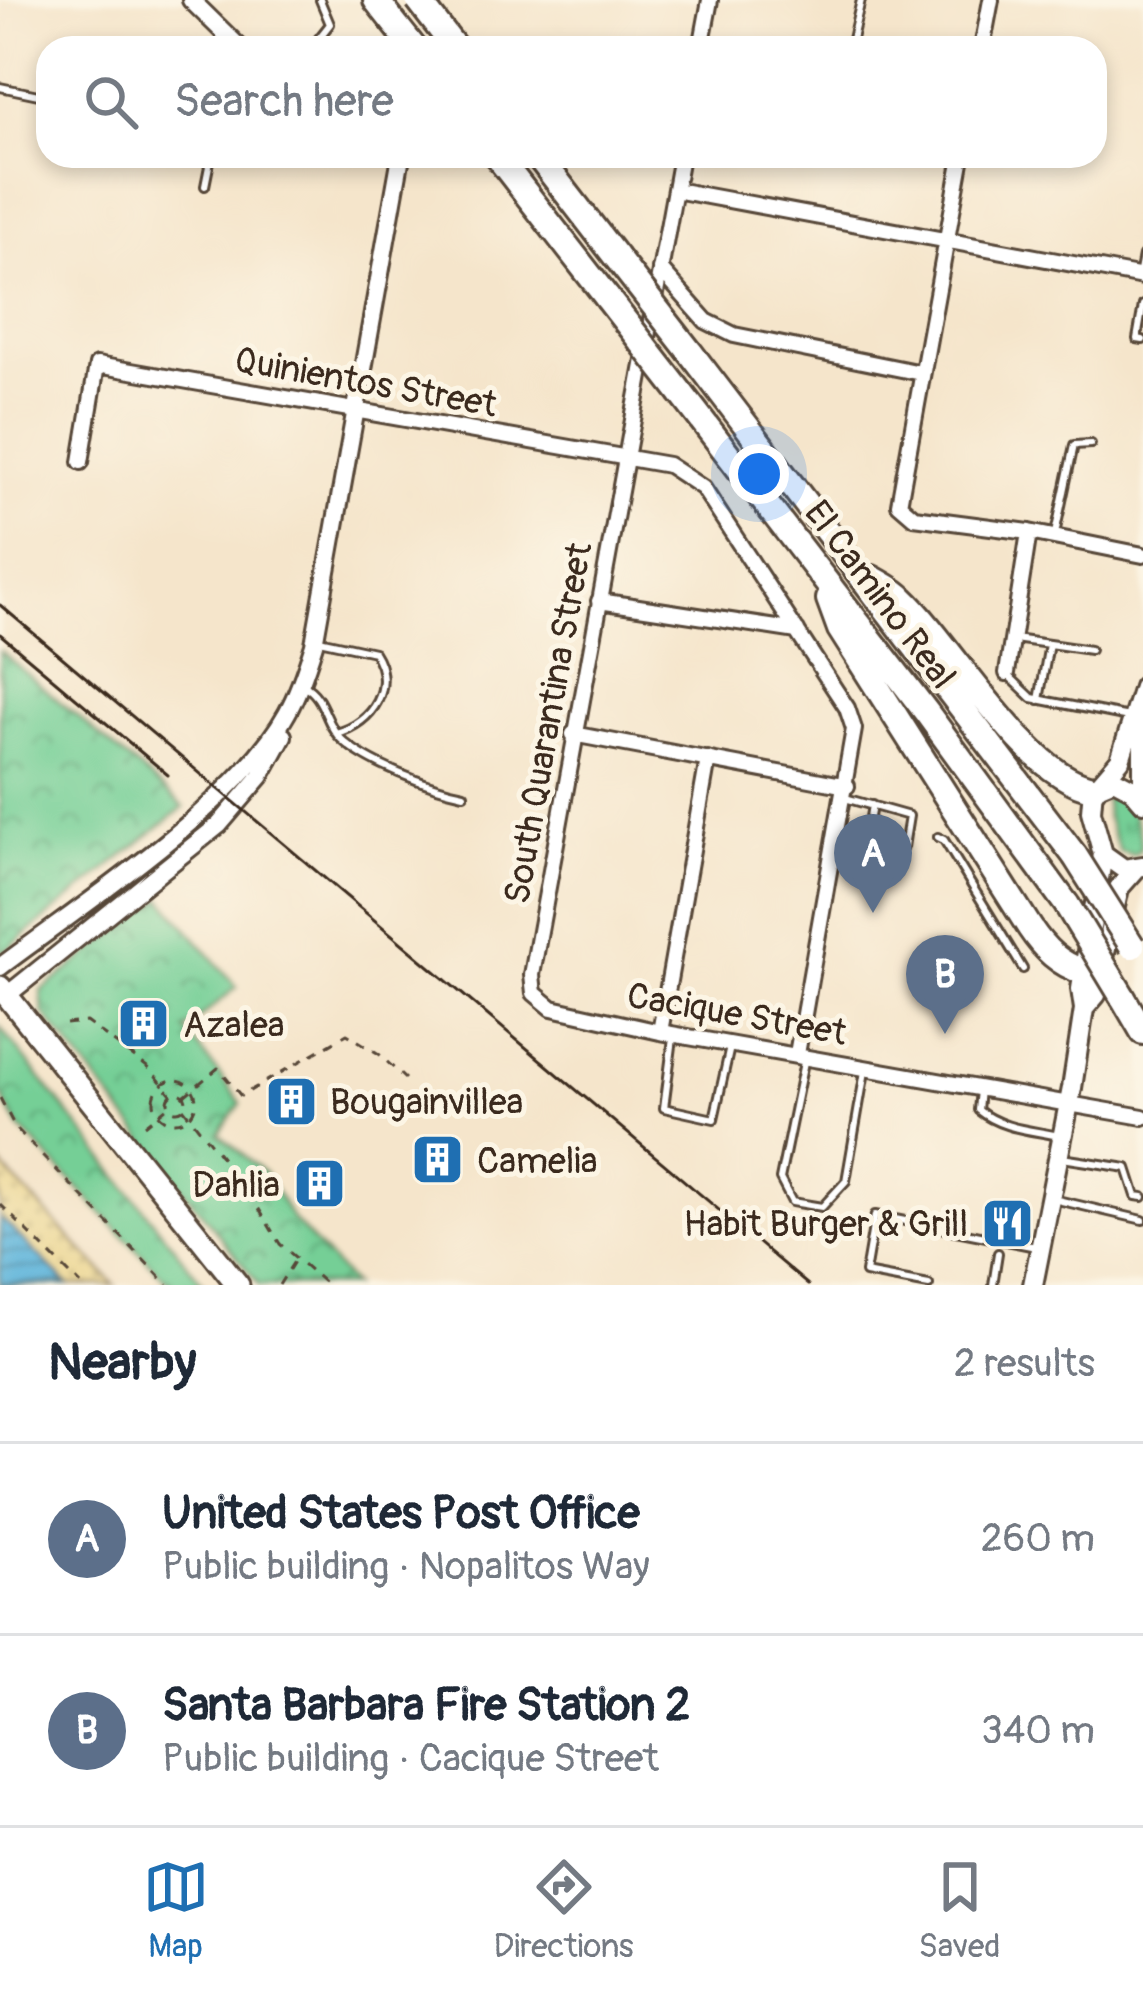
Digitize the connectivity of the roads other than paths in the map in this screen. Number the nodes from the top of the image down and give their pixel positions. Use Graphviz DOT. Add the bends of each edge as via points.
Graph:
graph roads {
  1 [pos="191,0"];
  2 [pos="320,0"];
  3 [pos="418,0"];
  4 [pos="432,0"];
  5 [pos="710,0"];
  6 [pos="861,0"];
  7 [pos="991,0"];
  8 [pos="380,4"];
  9 [pos="228,36"];
  10 [pos="320,36"];
  11 [pos="408,36"];
  12 [pos="422,36"];
  13 [pos="445,36"];
  14 [pos="706,36"];
  15 [pos="853,36"];
  16 [pos="984,36"];
  17 [pos="0,87"];
  18 [pos="36,94"];
  19 [pos="209,168"];
  20 [pos="399,168"];
  21 [pos="506,168"];
  22 [pos="547,168"];
  23 [pos="679,168"];
  24 [pos="960,168"];
  25 [pos="205,186"];
  26 [pos="675,190"];
  27 [pos="946,239"];
  28 [pos="1143,256"];
  29 [pos="660,268"];
  30 [pos="1141,276"];
  31 [pos="1143,305"];
  32 [pos="1143,340"];
  33 [pos="921,373"];
  34 [pos="355,408"];
  35 [pos="1091,444"];
  36 [pos="626,457"];
  37 [pos="81,463"];
  38 [pos="1029,532"];
  39 [pos="1054,538"];
  40 [pos="1143,555"];
  41 [pos="854,565"];
  42 [pos="820,574"];
  43 [pos="599,601"];
  44 [pos="797,631"];
  45 [pos="315,639"];
  46 [pos="1012,639"];
  47 [pos="1048,644"];
  48 [pos="1090,650"];
  49 [pos="1007,673"];
  50 [pos="300,683"];
  51 [pos="1143,687"];
  52 [pos="1039,700"];
  53 [pos="288,711"];
  54 [pos="1138,721"];
  55 [pos="336,733"];
  56 [pos="574,734"];
  57 [pos="708,759"];
  58 [pos="1097,785"];
  59 [pos="846,792"];
  60 [pos="464,794"];
  61 [pos="1143,801"];
  62 [pos="872,806"];
  63 [pos="938,837"];
  64 [pos="1102,854"];
  65 [pos="1139,868"];
  66 [pos="1137,955"];
  67 [pos="0,968"];
  68 [pos="1023,969"];
  69 [pos="1084,972"];
  70 [pos="3,992"];
  71 [pos="537,998"];
  72 [pos="1084,1009"];
  73 [pos="667,1033"];
  74 [pos="1143,1033"];
  75 [pos="731,1043"];
  76 [pos="801,1055"];
  77 [pos="866,1067"];
  78 [pos="981,1087"];
  79 [pos="1069,1102"];
  80 [pos="1143,1117"];
  81 [pos="1063,1137"];
  82 [pos="1058,1158"];
  83 [pos="1143,1197"];
  84 [pos="1050,1198"];
  85 [pos="1143,1220"];
  86 [pos="1040,1248"];
  87 [pos="998,1253"];
  88 [pos="238,1285"];
  89 [pos="929,1285"];
  90 [pos="992,1285"];
  91 [pos="1033,1285"];
  1 -- 9 [label="street"];
  2 -- 10 [label="lane" via="330,24"];
  3 -- 13 [label="highway, bridge"];
  4 -- 12 [label="street"];
  5 -- 14 [label="street"];
  6 -- 15 [label="lane"];
  7 -- 16 [label="street"];
  8 -- 11 [label="highway"];
  17 -- 18 [label="lane"];
  19 -- 25 [label="lane"];
  20 -- 34 [label="street"];
  21 -- 42 [label="highway, El Camino Real, bridge"];
  22 -- 41 [label="highway, El Camino Real, bridge"];
  23 -- 26 [label="street, South Quarantina Street"];
  24 -- 27 [label="street"];
  26 -- 27 [label="street"];
  26 -- 29 [label="street, South Quarantina Street"];
  27 -- 30 [label="street"];
  27 -- 33 [label="street"];
  28 -- 30 [label="lane"];
  29 -- 33 [label="street" via="706,321 734,335"];
  29 -- 36 [label="street, South Quarantina Street"];
  31 -- 32 [label="lane"];
  33 -- 38 [label="street" via="902,510"];
  34 -- 36 [label="street, Quinientos Street"];
  34 -- 37 [label="street, Quinientos Street" via="97,365"];
  34 -- 45 [label="street"];
  35 -- 39 [label="lane" via="1074,445"];
  36 -- 43 [label="street, South Quarantina Street"];
  36 -- 44 [label="street, Quinientos Street" via="668,465 703,488"];
  38 -- 39 [label="street"];
  38 -- 46 [label="street"];
  39 -- 40 [label="street"];
  41 -- 58 [label="highway" via="902,597 1031,750 1076,784"];
  41 -- 66 [label="highway, El Camino Real, bridge" via="1075,856"];
  42 -- 69 [label="highway" via="840,629 1030,928 1044,949"];
  42 -- 74 [label="highway, El Camino Real, bridge" via="1067,905"];
  43 -- 44 [label="street"];
  43 -- 56 [label="street, South Quarantina Street"];
  44 -- 59 [label="street, Quinientos Street" via="853,722"];
  45 -- 50 [label="street"];
  45 -- 55 [label="lane" via="377,656 385,676 380,702"];
  46 -- 47 [label="lane"];
  46 -- 49 [label="street"];
  47 -- 48 [label="lane"];
  47 -- 52 [label="lane"];
  49 -- 52 [label="lane"];
  50 -- 53 [label="street"];
  50 -- 55 [label="lane" via="320,700"];
  51 -- 54 [label="main road"];
  52 -- 54 [label="lane"];
  53 -- 67 [label="street" via="215,798"];
  53 -- 70 [label="street" via="284,734 238,806"];
  54 -- 58 [label="main road"];
  54 -- 61 [label="main road"];
  55 -- 60 [label="lane" via="425,786"];
  56 -- 57 [label="street"];
  56 -- 71 [label="street, South Quarantina Street" via="532,975"];
  57 -- 59 [label="street"];
  57 -- 73 [label="street"];
  58 -- 61 [label="main road" via="1124,782"];
  58 -- 64 [label="main road" via="1091,812"];
  59 -- 62 [label="lane"];
  59 -- 76 [label="street, Quinientos Street"];
  62 -- 62 [label="lane" via="866,841 904,847 909,816"];
  63 -- 68 [label="lane"];
  64 -- 65 [label="main road"];
  64 -- 69 [label="main road"];
  65 -- 72 [label="main road" via="1119,888 1096,995"];
  69 -- 72 [label="main road"];
  70 -- 88 [label="main road"];
  71 -- 73 [label="street, Cacique Street"];
  72 -- 79 [label="main road"];
  73 -- 75 [label="street, Cacique Street"];
  73 -- 75 [label="lane" via="664,1108 714,1119"];
  75 -- 76 [label="street, Cacique Street"];
  76 -- 77 [label="street, Cacique Street"];
  76 -- 77 [label="lane" via="780,1179 792,1202 823,1207 846,1180"];
  77 -- 78 [label="street, Cacique Street"];
  78 -- 79 [label="street, Cacique Street"];
  78 -- 81 [label="lane" via="978,1110 986,1117"];
  79 -- 80 [label="street, Cacique Street"];
  79 -- 81 [label="main road"];
  81 -- 82 [label="main road"];
  82 -- 83 [label="lane" via="1126,1168"];
  82 -- 84 [label="main road"];
  84 -- 85 [label="lane"];
  84 -- 86 [label="main road"];
  86 -- 89 [label="lane" via="875,1215 865,1273"];
  86 -- 91 [label="main road"];
  87 -- 90 [label="lane"];
}
